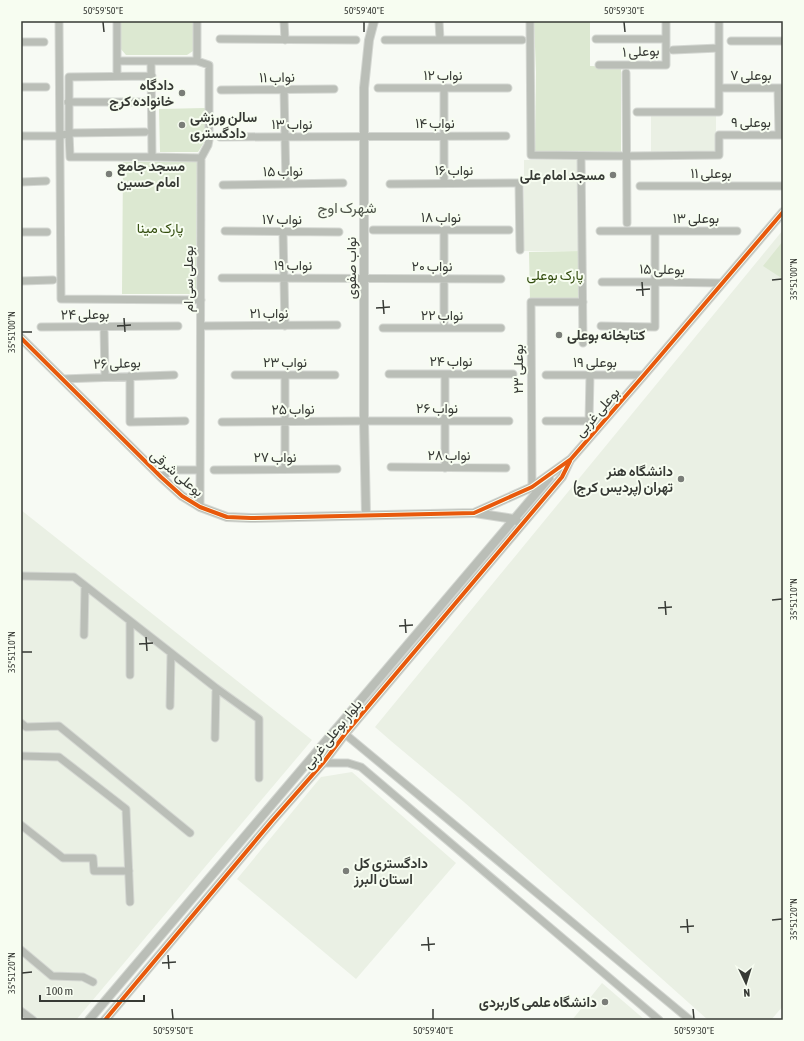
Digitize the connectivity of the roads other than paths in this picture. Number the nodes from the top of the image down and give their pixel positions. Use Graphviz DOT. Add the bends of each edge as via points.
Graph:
graph roads {
  1 [pos="59,21"];
  2 [pos="117,21"];
  3 [pos="197,21"];
  4 [pos="284,21"];
  5 [pos="374,21"];
  6 [pos="440,21"];
  7 [pos="530,21"];
  8 [pos="666,21"];
  9 [pos="719,21"];
  10 [pos="220,39"];
  11 [pos="596,39"];
  12 [pos="666,39"];
  13 [pos="284,40"];
  14 [pos="356,40"];
  15 [pos="386,40"];
  16 [pos="440,40"];
  17 [pos="522,40"];
  18 [pos="731,41"];
  19 [pos="783,41"];
  20 [pos="21,42"];
  21 [pos="44,42"];
  22 [pos="719,48"];
  23 [pos="673,50"];
  24 [pos="118,61"];
  25 [pos="151,61"];
  26 [pos="197,61"];
  27 [pos="599,65"];
  28 [pos="626,73"];
  29 [pos="118,76"];
  30 [pos="152,76"];
  31 [pos="21,87"];
  32 [pos="46,87"];
  33 [pos="378,88"];
  34 [pos="444,88"];
  35 [pos="508,88"];
  36 [pos="719,88"];
  37 [pos="781,88"];
  38 [pos="334,89"];
  39 [pos="221,90"];
  40 [pos="284,90"];
  41 [pos="68,102"];
  42 [pos="152,102"];
  43 [pos="637,112"];
  44 [pos="145,132"];
  45 [pos="69,133"];
  46 [pos="781,135"];
  47 [pos="21,136"];
  48 [pos="60,136"];
  49 [pos="444,136"];
  50 [pos="506,136"];
  51 [pos="220,137"];
  52 [pos="285,137"];
  53 [pos="364,137"];
  54 [pos="581,156"];
  55 [pos="626,156"];
  56 [pos="152,157"];
  57 [pos="201,158"];
  58 [pos="46,181"];
  59 [pos="21,182"];
  60 [pos="343,183"];
  61 [pos="444,183"];
  62 [pos="286,184"];
  63 [pos="390,184"];
  64 [pos="223,185"];
  65 [pos="640,186"];
  66 [pos="783,186"];
  67 [pos="783,212"];
  68 [pos="627,223"];
  69 [pos="373,230"];
  70 [pos="444,230"];
  71 [pos="509,230"];
  72 [pos="225,231"];
  73 [pos="600,231"];
  74 [pos="655,231"];
  75 [pos="737,231"];
  76 [pos="21,232"];
  77 [pos="47,232"];
  78 [pos="284,232"];
  79 [pos="339,232"];
  80 [pos="520,250"];
  81 [pos="222,278"];
  82 [pos="284,278"];
  83 [pos="364,279"];
  84 [pos="444,279"];
  85 [pos="501,279"];
  86 [pos="53,280"];
  87 [pos="21,281"];
  88 [pos="602,282"];
  89 [pos="655,282"];
  90 [pos="722,283"];
  91 [pos="201,300"];
  92 [pos="583,302"];
  93 [pos="337,325"];
  94 [pos="178,326"];
  95 [pos="201,326"];
  96 [pos="285,326"];
  97 [pos="601,326"];
  98 [pos="41,327"];
  99 [pos="104,327"];
  100 [pos="383,328"];
  101 [pos="444,328"];
  102 [pos="501,328"];
  103 [pos="21,338"];
  104 [pos="584,343"];
  105 [pos="389,374"];
  106 [pos="445,374"];
  107 [pos="513,374"];
  108 [pos="174,375"];
  109 [pos="235,375"];
  110 [pos="285,375"];
  111 [pos="335,375"];
  112 [pos="546,375"];
  113 [pos="590,375"];
  114 [pos="644,375"];
  115 [pos="105,376"];
  116 [pos="130,376"];
  117 [pos="62,378"];
  118 [pos="185,421"];
  119 [pos="364,421"];
  120 [pos="445,421"];
  121 [pos="510,421"];
  122 [pos="546,421"];
  123 [pos="222,422"];
  124 [pos="285,422"];
  125 [pos="571,459"];
  126 [pos="391,467"];
  127 [pos="445,468"];
  128 [pos="506,468"];
  129 [pos="337,469"];
  130 [pos="200,470"];
  131 [pos="214,470"];
  132 [pos="285,470"];
  133 [pos="161,477"];
  134 [pos="532,487"];
  135 [pos="200,507"];
  136 [pos="474,513"];
  137 [pos="366,515"];
  138 [pos="514,519"];
  139 [pos="522,525"];
  140 [pos="21,576"];
  141 [pos="85,586"];
  142 [pos="130,621"];
  143 [pos="84,635"];
  144 [pos="171,653"];
  145 [pos="130,675"];
  146 [pos="216,688"];
  147 [pos="170,706"];
  148 [pos="21,723"];
  149 [pos="345,734"];
  150 [pos="215,738"];
  151 [pos="21,756"];
  152 [pos="323,763"];
  153 [pos="259,778"];
  154 [pos="263,815"];
  155 [pos="272,822"];
  156 [pos="21,825"];
  157 [pos="190,833"];
  158 [pos="129,871"];
  159 [pos="130,902"];
  160 [pos="170,924"];
  161 [pos="180,931"];
  162 [pos="21,950"];
  163 [pos="92,982"];
  164 [pos="21,1011"];
  165 [pos="33,1020"];
  166 [pos="89,1020"];
  167 [pos="105,1020"];
  168 [pos="659,1020"];
  169 [pos="690,1020"];
  1 -- 48 [label="street"];
  2 -- 24 [label="street"];
  3 -- 26 [label="street"];
  4 -- 13 [label="street"];
  5 -- 53 [label="street, نواب صفوی" via="369,40 364,88"];
  6 -- 16 [label="street"];
  7 -- 54 [label="street" via="531,155"];
  8 -- 12 [label="street, بوعلی ۱"];
  9 -- 22 [label="street"];
  10 -- 13 [label="street"];
  11 -- 12 [label="street"];
  12 -- 27 [label="street, بوعلی ۱" via="666,65"];
  13 -- 14 [label="street"];
  15 -- 16 [label="street"];
  16 -- 17 [label="street"];
  18 -- 19 [label="street"];
  20 -- 21 [label="street"];
  22 -- 23 [label="street"];
  22 -- 36 [label="street"];
  24 -- 25 [label="street"];
  24 -- 29 [label="street"];
  25 -- 26 [label="street"];
  25 -- 30 [label="street"];
  26 -- 57 [label="street, بوعلی سی ام" via="209,64 209,140"];
  28 -- 55 [label="street"];
  29 -- 30 [label="street"];
  29 -- 41 [label="street" via="69,77"];
  30 -- 42 [label="street"];
  31 -- 32 [label="street"];
  33 -- 34 [label="street, نواب ۱۲"];
  34 -- 35 [label="street, نواب ۱۲"];
  34 -- 49 [label="street"];
  36 -- 37 [label="street, بوعلی ۷"];
  36 -- 43 [label="street" via="719,112"];
  37 -- 46 [label="street"];
  38 -- 40 [label="street, نواب ۱۱"];
  39 -- 40 [label="street, نواب ۱۱"];
  40 -- 52 [label="street"];
  41 -- 42 [label="street"];
  41 -- 45 [label="street"];
  42 -- 56 [label="street"];
  44 -- 45 [label="street"];
  45 -- 48 [label="street"];
  45 -- 56 [label="street" via="70,157"];
  46 -- 55 [label="street, بوعلی ۹" via="719,135 719,155"];
  47 -- 48 [label="street"];
  48 -- 91 [label="street" via="61,299"];
  49 -- 50 [label="street, نواب ۱۴"];
  49 -- 53 [label="street, نواب ۱۴"];
  49 -- 61 [label="street"];
  51 -- 52 [label="street, نواب ۱۳"];
  52 -- 53 [label="street, نواب ۱۳"];
  52 -- 62 [label="street"];
  53 -- 83 [label="street, نواب صفوی"];
  54 -- 55 [label="street"];
  54 -- 92 [label="street"];
  55 -- 68 [label="street"];
  56 -- 57 [label="street"];
  57 -- 91 [label="street, بوعلی سی ام"];
  58 -- 59 [label="street"];
  60 -- 62 [label="street, نواب ۱۵"];
  61 -- 63 [label="street, نواب ۱۶"];
  61 -- 80 [label="street, نواب ۱۶" via="519,183"];
  62 -- 64 [label="street, نواب ۱۵"];
  65 -- 66 [label="street, بوعلی ۱۱"];
  67 -- 90 [label="street, بوعلی غربی"];
  69 -- 70 [label="street, نواب ۱۸"];
  70 -- 71 [label="street, نواب ۱۸"];
  70 -- 84 [label="street"];
  72 -- 78 [label="street, نواب ۱۷"];
  73 -- 74 [label="street, بوعلی ۱۳"];
  74 -- 75 [label="street, بوعلی ۱۳"];
  74 -- 89 [label="street"];
  76 -- 77 [label="street"];
  78 -- 79 [label="street, نواب ۱۷"];
  78 -- 82 [label="street"];
  81 -- 82 [label="street, نواب ۱۹"];
  82 -- 83 [label="street, نواب ۱۹"];
  82 -- 96 [label="street"];
  83 -- 84 [label="street, نواب ۲۰"];
  83 -- 119 [label="street, نواب صفوی"];
  84 -- 85 [label="street, نواب ۲۰"];
  84 -- 101 [label="street"];
  86 -- 87 [label="street"];
  88 -- 89 [label="street, بوعلی ۱۵"];
  89 -- 90 [label="street, بوعلی ۱۵"];
  89 -- 97 [label="street" via="655,327"];
  90 -- 114 [label="street, بوعلی غربی"];
  91 -- 95 [label="street, بوعلی سی ام"];
  92 -- 104 [label="street"];
  92 -- 134 [label="street, بوعلی ۲۳" via="530,302"];
  93 -- 96 [label="street, نواب ۲۱"];
  94 -- 99 [label="street, بوعلی ۲۴"];
  95 -- 96 [label="street, نواب ۲۱"];
  95 -- 130 [label="street, بوعلی سی ام"];
  98 -- 99 [label="street, بوعلی ۲۴"];
  99 -- 115 [label="street"];
  100 -- 101 [label="street, نواب ۲۲"];
  101 -- 102 [label="street, نواب ۲۲"];
  103 -- 117 [label="street, بوعلی شرقی"];
  105 -- 106 [label="street, نواب ۲۴"];
  106 -- 107 [label="street, نواب ۲۴"];
  106 -- 120 [label="street"];
  108 -- 116 [label="street, بوعلی ۲۶"];
  109 -- 110 [label="street, نواب ۲۳"];
  110 -- 111 [label="street, نواب ۲۳"];
  110 -- 124 [label="street"];
  112 -- 113 [label="street, بوعلی ۱۹"];
  113 -- 114 [label="street, بوعلی ۱۹"];
  113 -- 122 [label="street" via="589,421"];
  114 -- 125 [label="street, بوعلی غربی"];
  115 -- 116 [label="street, بوعلی ۲۶"];
  115 -- 117 [label="street, بوعلی ۲۶"];
  116 -- 118 [label="street" via="130,422"];
  117 -- 133 [label="street, بوعلی شرقی"];
  119 -- 120 [label="street, نواب ۲۶"];
  119 -- 124 [label="street, نواب ۲۵"];
  119 -- 137 [label="street, نواب صفوی"];
  120 -- 121 [label="street, نواب ۲۶"];
  120 -- 127 [label="street"];
  123 -- 124 [label="street, نواب ۲۵"];
  124 -- 132 [label="street"];
  125 -- 134 [label="street, بوعلی غربی"];
  125 -- 138 [label="street, بلوار بوعلی غربی" via="554,473"];
  125 -- 139 [label="street, بلوار بوعلی غربی" via="562,477"];
  126 -- 127 [label="street, نواب ۲۸"];
  127 -- 128 [label="street, نواب ۲۸"];
  129 -- 132 [label="street, نواب ۲۷"];
  130 -- 133 [label="street" via="173,470"];
  130 -- 135 [label="street, بوعلی سی ام"];
  131 -- 132 [label="street, نواب ۲۷"];
  133 -- 135 [label="street, بوعلی شرقی" via="182,496"];
  134 -- 136 [label="street, بوعلی غربی"];
  135 -- 137 [label="street, بوعلی شرقی" via="227,517"];
  136 -- 137 [label="street, بوعلی غربی"];
  136 -- 138 [label="street"];
  138 -- 139 [label="street"];
  138 -- 154 [label="street, بلوار بوعلی غربی"];
  139 -- 149 [label="street, بلوار بوعلی غربی"];
  140 -- 141 [label="street" via="74,577"];
  141 -- 142 [label="street"];
  141 -- 143 [label="street"];
  142 -- 144 [label="street"];
  142 -- 145 [label="street"];
  144 -- 146 [label="street"];
  144 -- 147 [label="street"];
  146 -- 150 [label="street"];
  146 -- 153 [label="street" via="259,719"];
  148 -- 157 [label="street" via="26,727 59,726"];
  149 -- 152 [label="street, بلوار بوعلی غربی"];
  149 -- 169 [label="street"];
  151 -- 158 [label="street" via="59,757 126,809"];
  152 -- 155 [label="street, بلوار بوعلی غربی"];
  152 -- 168 [label="street" via="348,763 360,767"];
  154 -- 155 [label="street"];
  154 -- 160 [label="street, بلوار بوعلی غربی"];
  155 -- 161 [label="street, بلوار بوعلی غربی"];
  156 -- 158 [label="street" via="63,858 93,858 94,871"];
  158 -- 159 [label="street"];
  160 -- 161 [label="street"];
  160 -- 166 [label="street, بلوار بوعلی غربی"];
  161 -- 167 [label="street, بلوار بوعلی غربی"];
  162 -- 163 [label="street" via="52,976 83,977"];
  164 -- 165 [label="street"];
}
